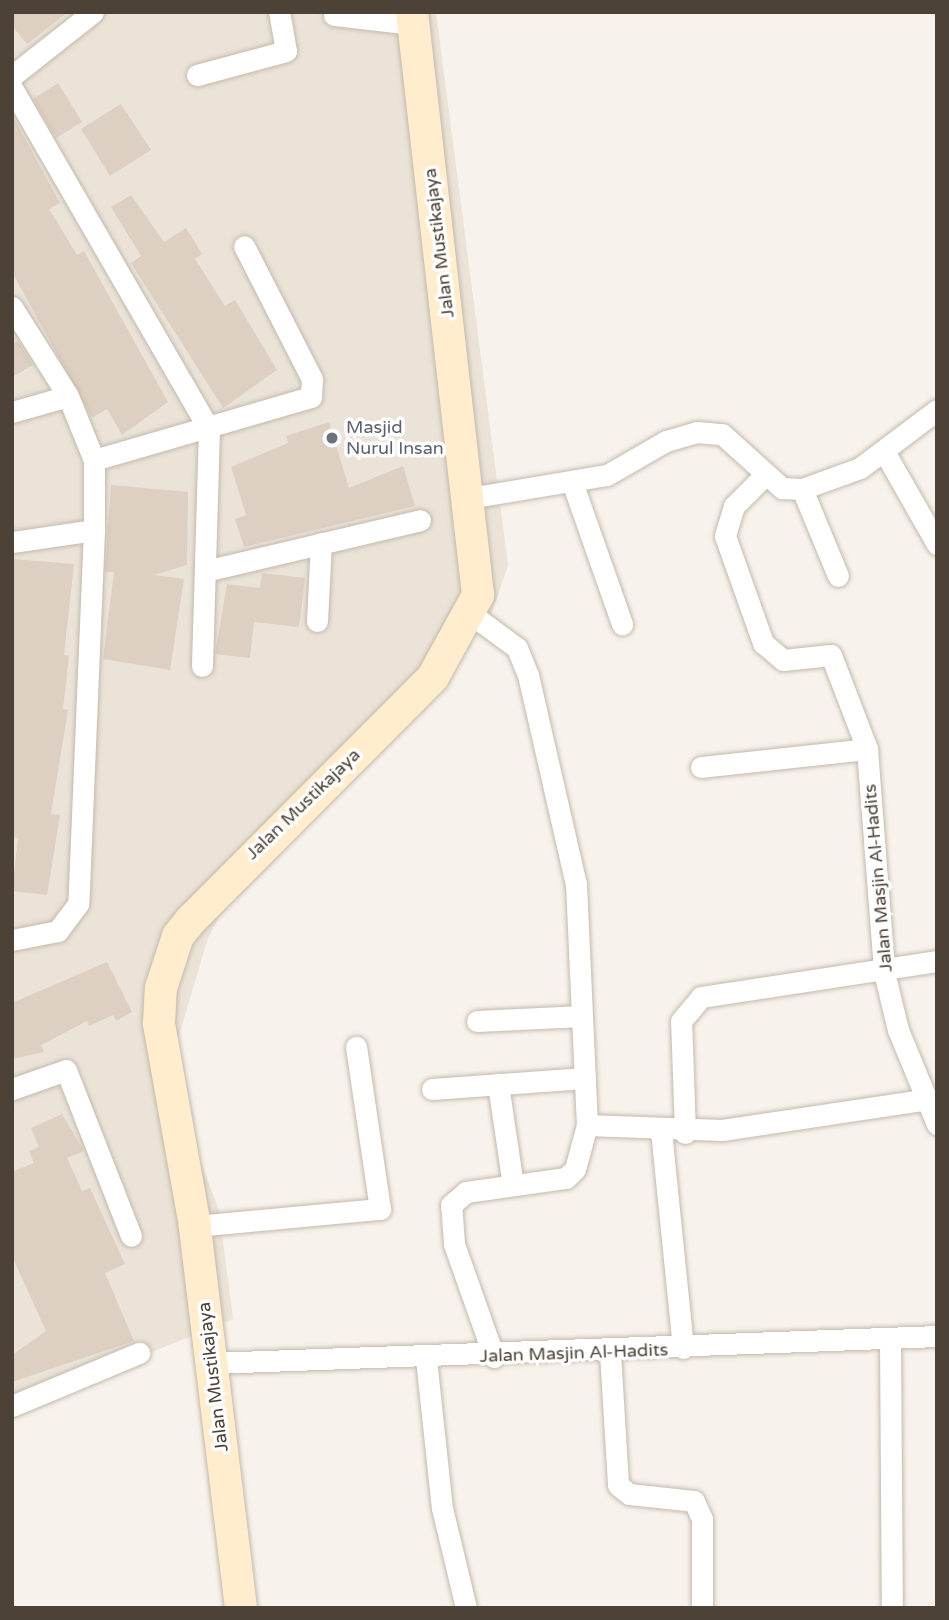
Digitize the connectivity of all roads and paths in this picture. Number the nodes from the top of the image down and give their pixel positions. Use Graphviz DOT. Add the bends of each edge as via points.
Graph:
graph roads {
  1 [pos="93,12"];
  2 [pos="279,12"];
  3 [pos="334,15"];
  4 [pos="412,18"];
  5 [pos="197,75"];
  6 [pos="12,76"];
  7 [pos="12,88"];
  8 [pos="244,246"];
  9 [pos="12,307"];
  10 [pos="68,396"];
  11 [pos="937,410"];
  12 [pos="12,412"];
  13 [pos="209,429"];
  14 [pos="885,453"];
  15 [pos="94,460"];
  16 [pos="765,475"];
  17 [pos="572,482"];
  18 [pos="802,489"];
  19 [pos="469,498"];
  20 [pos="420,520"];
  21 [pos="94,530"];
  22 [pos="12,542"];
  23 [pos="321,543"];
  24 [pos="937,544"];
  25 [pos="205,571"];
  26 [pos="838,576"];
  27 [pos="471,614"];
  28 [pos="317,621"];
  29 [pos="622,624"];
  30 [pos="202,666"];
  31 [pos="867,749"];
  32 [pos="701,767"];
  33 [pos="12,940"];
  34 [pos="937,961"];
  35 [pos="884,972"];
  36 [pos="582,1016"];
  37 [pos="477,1021"];
  38 [pos="356,1046"];
  39 [pos="585,1078"];
  40 [pos="498,1084"];
  41 [pos="12,1089"];
  42 [pos="432,1089"];
  43 [pos="930,1098"];
  44 [pos="937,1124"];
  45 [pos="587,1125"];
  46 [pos="661,1130"];
  47 [pos="685,1133"];
  48 [pos="513,1185"];
  49 [pos="195,1226"];
  50 [pos="131,1236"];
  51 [pos="937,1336"];
  52 [pos="890,1340"];
  53 [pos="683,1348"];
  54 [pos="139,1353"];
  55 [pos="610,1353"];
  56 [pos="494,1357"];
  57 [pos="426,1359"];
  58 [pos="212,1363"];
  59 [pos="12,1406"];
  60 [pos="241,1608"];
  61 [pos="466,1608"];
  62 [pos="702,1608"];
  63 [pos="891,1608"];
  1 -- 6 [label="street"];
  2 -- 5 [label="street" via="286,51"];
  3 -- 4 [label="street"];
  4 -- 19 [label="main road, Jalan Mustikajaya"];
  7 -- 13 [label="street"];
  8 -- 13 [label="street" via="314,390 304,403"];
  9 -- 10 [label="street"];
  10 -- 12 [label="street"];
  10 -- 15 [label="street"];
  11 -- 14 [label="street"];
  13 -- 15 [label="street"];
  13 -- 25 [label="street"];
  14 -- 18 [label="street"];
  14 -- 24 [label="street"];
  15 -- 21 [label="street"];
  16 -- 17 [label="street" via="722,433 697,432 666,440 630,466"];
  16 -- 18 [label="street" via="782,488"];
  16 -- 31 [label="street, Jalan Masjin Al-Hadits" via="734,506 724,536 763,643 783,660 831,655"];
  17 -- 19 [label="street"];
  17 -- 29 [label="street"];
  18 -- 26 [label="street"];
  19 -- 27 [label="main road, Jalan Mustikajaya" via="479,574"];
  20 -- 23 [label="street"];
  21 -- 22 [label="street"];
  21 -- 33 [label="street" via="78,904 58,931"];
  23 -- 25 [label="street"];
  23 -- 28 [label="street"];
  25 -- 30 [label="street"];
  27 -- 36 [label="street" via="517,648 528,675 576,884"];
  27 -- 49 [label="main road, Jalan Mustikajaya" via="433,677 254,850 178,936 161,988 159,1023"];
  31 -- 32 [label="street"];
  31 -- 35 [label="street, Jalan Masjin Al-Hadits"];
  34 -- 35 [label="street"];
  35 -- 43 [label="street, Jalan Masjin Al-Hadits" via="898,1030"];
  35 -- 47 [label="street" via="782,981 701,997 687,1007 681,1021"];
  36 -- 37 [label="street"];
  36 -- 39 [label="street"];
  38 -- 49 [label="street" via="380,1209"];
  39 -- 40 [label="street"];
  39 -- 45 [label="street"];
  40 -- 42 [label="street"];
  40 -- 48 [label="street"];
  41 -- 50 [label="street" via="66,1070"];
  43 -- 44 [label="street, Jalan Masjin Al-Hadits"];
  43 -- 47 [label="street"];
  45 -- 46 [label="street"];
  45 -- 48 [label="street" via="575,1169 566,1178"];
  46 -- 47 [label="street"];
  46 -- 53 [label="street"];
  48 -- 56 [label="street" via="466,1192 451,1205 454,1244"];
  49 -- 58 [label="main road, Jalan Mustikajaya"];
  51 -- 52 [label="street, Jalan Masjin Al-Hadits"];
  52 -- 53 [label="street, Jalan Masjin Al-Hadits"];
  52 -- 63 [label="street"];
  53 -- 55 [label="street, Jalan Masjin Al-Hadits"];
  54 -- 59 [label="street"];
  55 -- 56 [label="street, Jalan Masjin Al-Hadits"];
  55 -- 62 [label="street" via="618,1485 629,1494 689,1498 698,1506"];
  56 -- 57 [label="street, Jalan Masjin Al-Hadits"];
  57 -- 58 [label="street, Jalan Masjin Al-Hadits"];
  57 -- 61 [label="street" via="442,1508"];
  58 -- 60 [label="main road, Jalan Mustikajaya"];
}
